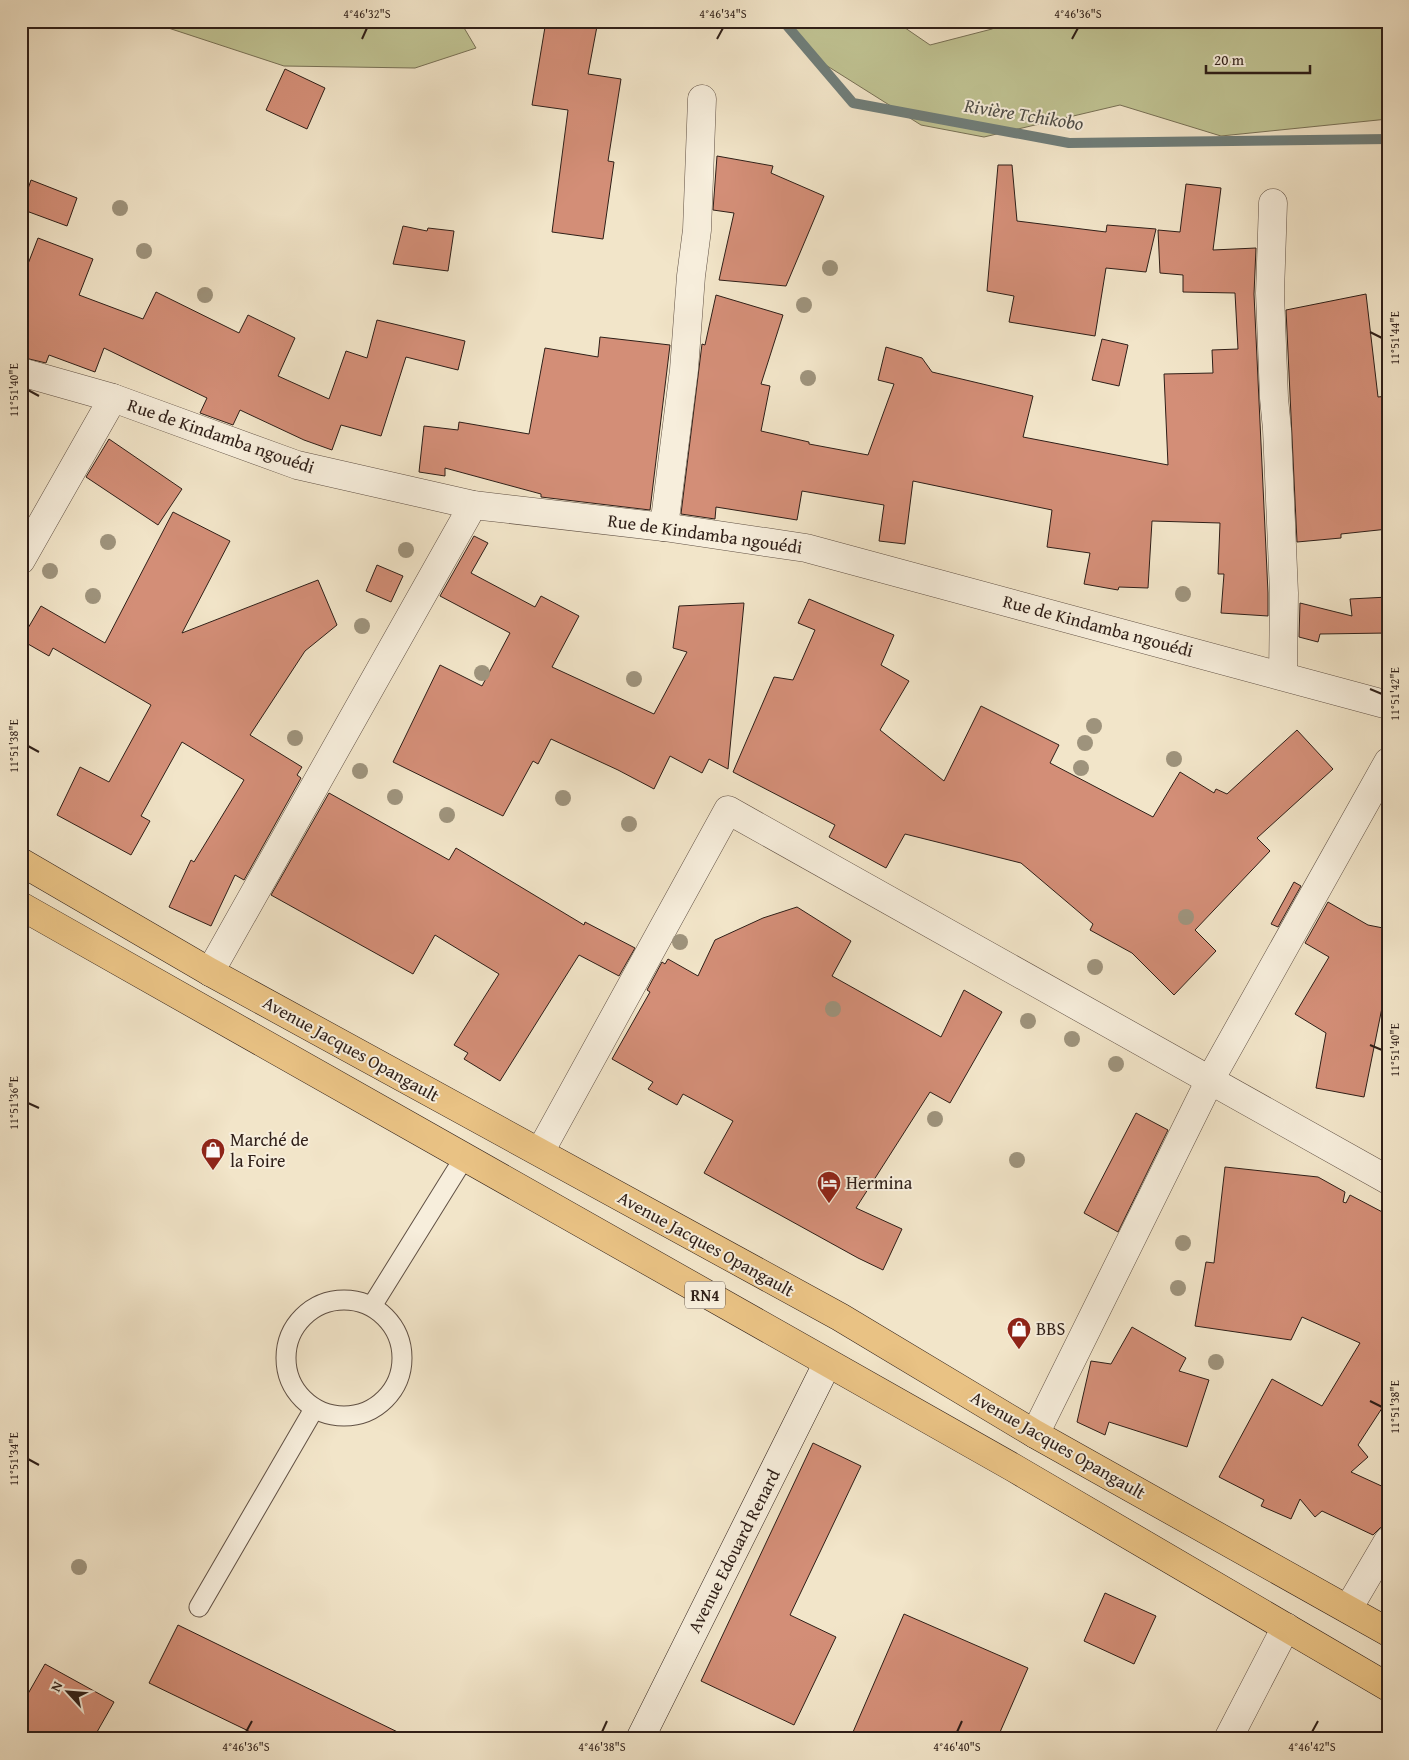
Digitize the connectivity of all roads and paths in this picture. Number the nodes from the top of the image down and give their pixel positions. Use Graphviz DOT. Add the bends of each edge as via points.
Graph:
graph roads {
  1 [pos="702,99"];
  2 [pos="1273,203"];
  3 [pos="21,372"];
  4 [pos="113,398"];
  5 [pos="473,505"];
  6 [pos="664,528"];
  7 [pos="21,560"];
  8 [pos="1283,676"];
  9 [pos="1388,705"];
  10 [pos="1388,762"];
  11 [pos="21,862"];
  12 [pos="21,906"];
  13 [pos="210,972"];
  14 [pos="1210,1080"];
  15 [pos="540,1152"];
  16 [pos="464,1158"];
  17 [pos="1388,1180"];
  18 [pos="372,1306"];
  19 [pos="827,1364"];
  20 [pos="314,1409"];
  21 [pos="1035,1434"];
  22 [pos="1388,1541"];
  23 [pos="199,1606"];
  24 [pos="1348,1609"];
  25 [pos="1286,1627"];
  26 [pos="1388,1632"];
  27 [pos="1388,1687"];
  28 [pos="640,1739"];
  29 [pos="1228,1739"];
  1 -- 6 [label="street" via="696,230 684,370"];
  2 -- 8 [label="street" via="1270,293 1284,593"];
  3 -- 4 [label="street, Rue de Kindamba ngouédi"];
  4 -- 5 [label="street, Rue de Kindamba ngouédi" via="297,465"];
  4 -- 7 [label="street"];
  5 -- 6 [label="street, Rue de Kindamba ngouédi"];
  5 -- 13 [label="street"];
  6 -- 8 [label="street, Rue de Kindamba ngouédi" via="806,548"];
  8 -- 9 [label="street, Rue de Kindamba ngouédi"];
  10 -- 14 [label="street"];
  11 -- 13 [label="highway, Avenue Jacques Opangault / RN4"];
  12 -- 16 [label="highway, RN4"];
  13 -- 15 [label="highway, Avenue Jacques Opangault / RN4"];
  14 -- 15 [label="street" via="728,810"];
  14 -- 17 [label="street"];
  14 -- 21 [label="street"];
  15 -- 21 [label="highway, Avenue Jacques Opangault / RN4" via="840,1317"];
  16 -- 18 [label="lane"];
  16 -- 19 [label="highway, RN4"];
  18 -- 20 [label="lane" via="343,1300 314,1308 293,1330 285,1359 293,1388"];
  18 -- 20 [label="lane" via="394,1327 403,1357 395,1387 373,1410 343,1417"];
  19 -- 25 [label="highway, RN4"];
  19 -- 28 [label="street, Avenue Edouard Renard"];
  20 -- 23 [label="lane"];
  21 -- 24 [label="highway, Avenue Jacques Opangault / RN4"];
  22 -- 24 [label="street"];
  24 -- 26 [label="highway, Avenue Jacques Opangault / RN4"];
  25 -- 27 [label="highway, RN4"];
  25 -- 29 [label="street"];
}
